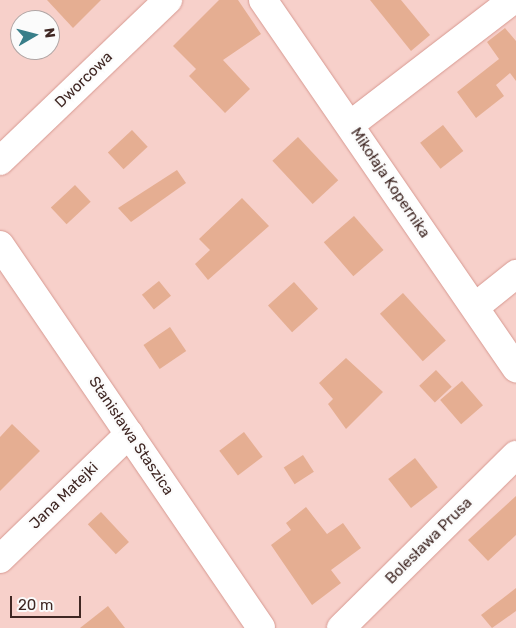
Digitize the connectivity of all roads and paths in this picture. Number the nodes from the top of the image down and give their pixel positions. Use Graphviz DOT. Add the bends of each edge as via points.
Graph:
graph roads {
  1 [pos="168,0"];
  2 [pos="263,0"];
  3 [pos="513,0"];
  4 [pos="350,124"];
  5 [pos="0,161"];
  6 [pos="0,245"];
  7 [pos="516,274"];
  8 [pos="475,307"];
  9 [pos="516,368"];
  10 [pos="129,434"];
  11 [pos="516,454"];
  12 [pos="0,559"];
  13 [pos="260,628"];
  14 [pos="342,628"];
  1 -- 5 [label="street, Dworcowa"];
  2 -- 4 [label="street, Mikołaja Kopernika"];
  3 -- 4 [label="street"];
  4 -- 8 [label="street, Mikołaja Kopernika"];
  6 -- 10 [label="street, Stanisława Staszica"];
  7 -- 8 [label="street"];
  8 -- 9 [label="street, Mikołaja Kopernika"];
  10 -- 12 [label="street, Jana Matejki"];
  10 -- 13 [label="street, Stanisława Staszica"];
  11 -- 14 [label="street, Bolesława Prusa"];
}
